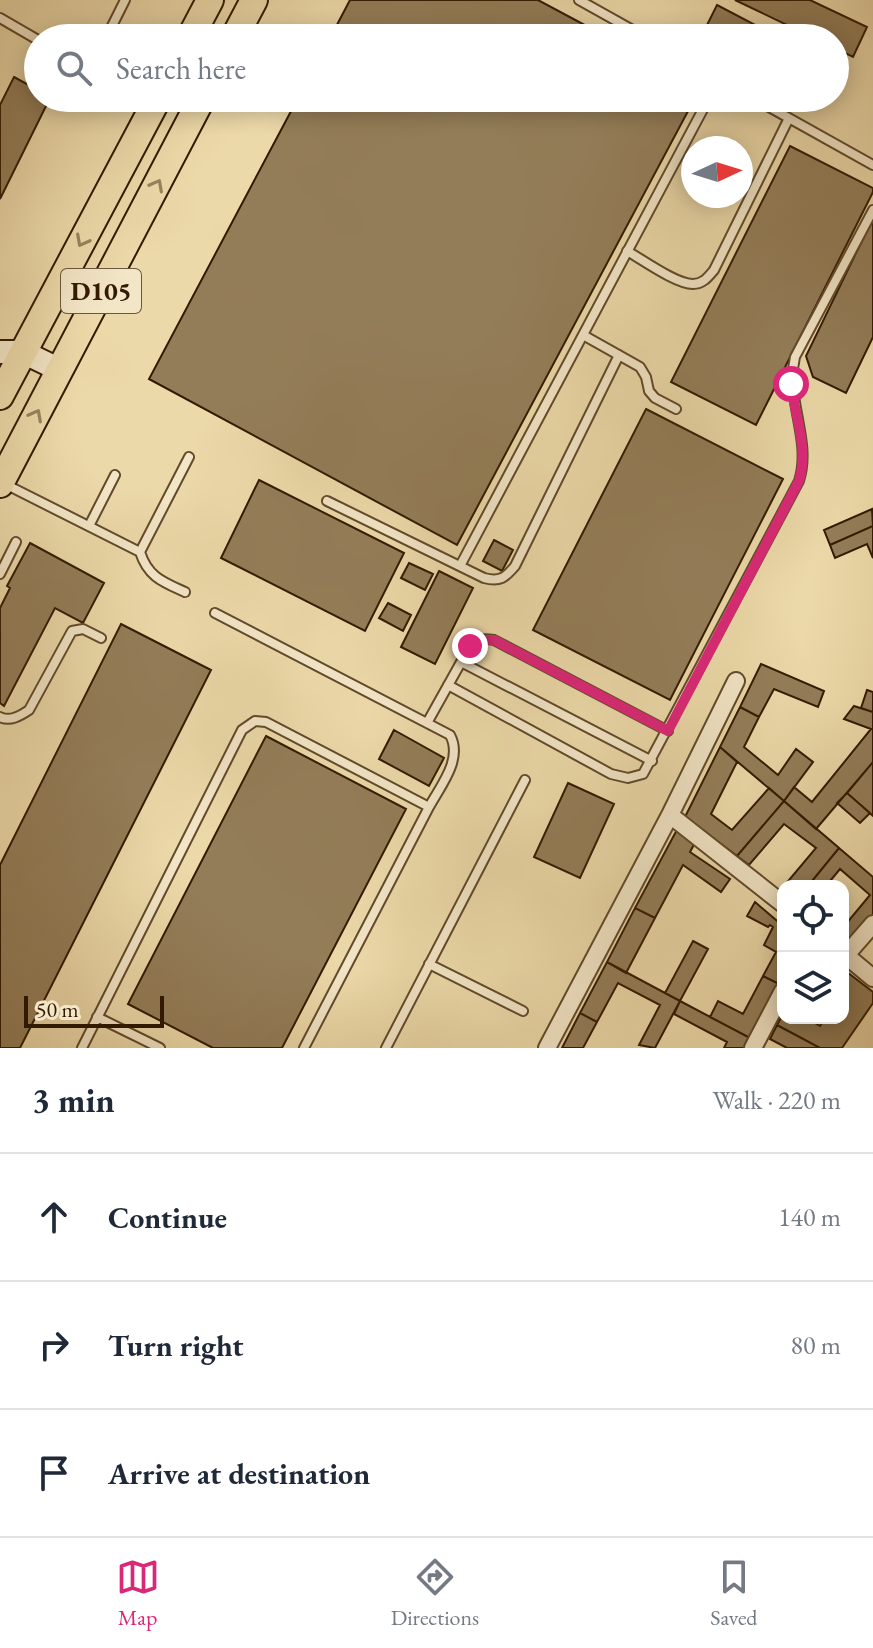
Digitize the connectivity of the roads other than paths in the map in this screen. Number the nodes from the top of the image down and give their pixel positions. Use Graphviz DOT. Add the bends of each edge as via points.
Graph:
graph roads {
  1 [pos="125,0"];
  2 [pos="210,0"];
  3 [pos="254,0"];
  4 [pos="579,0"];
  5 [pos="0,18"];
  6 [pos="113,24"];
  7 [pos="197,24"];
  8 [pos="241,24"];
  9 [pos="622,24"];
  10 [pos="24,32"];
  11 [pos="144,112"];
  12 [pos="195,112"];
  13 [pos="701,112"];
  14 [pos="778,112"];
  15 [pos="789,118"];
  16 [pos="873,165"];
  17 [pos="873,210"];
  18 [pos="627,251"];
  19 [pos="583,335"];
  20 [pos="12,352"];
  21 [pos="619,355"];
  22 [pos="60,370"];
  23 [pos="0,396"];
  24 [pos="676,409"];
  25 [pos="189,457"];
  26 [pos="115,475"];
  27 [pos="0,483"];
  28 [pos="327,501"];
  29 [pos="89,526"];
  30 [pos="16,542"];
  31 [pos="140,552"];
  32 [pos="460,566"];
  33 [pos="0,574"];
  34 [pos="185,592"];
  35 [pos="215,613"];
  36 [pos="101,638"];
  37 [pos="461,662"];
  38 [pos="736,681"];
  39 [pos="448,685"];
  40 [pos="0,717"];
  41 [pos="427,723"];
  42 [pos="668,731"];
  43 [pos="652,761"];
  44 [pos="525,780"];
  45 [pos="429,807"];
  46 [pos="670,815"];
  47 [pos="777,899"];
  48 [pos="873,924"];
  49 [pos="846,952"];
  50 [pos="849,958"];
  51 [pos="429,964"];
  52 [pos="873,978"];
  53 [pos="777,1002"];
  54 [pos="523,1011"];
  55 [pos="97,1017"];
  56 [pos="82,1048"];
  57 [pos="160,1048"];
  58 [pos="304,1048"];
  59 [pos="386,1048"];
  60 [pos="547,1048"];
  61 [pos="753,1048"];
  1 -- 6 [label="lane"];
  2 -- 7 [label="main road"];
  3 -- 8 [label="main road"];
  4 -- 9 [label="lane"];
  5 -- 10 [label="lane"];
  11 -- 20 [label="main road, D105, one-way"];
  22 -- 12 [label="main road, D105, one-way"];
  13 -- 18 [label="lane"];
  14 -- 15 [label="lane"];
  15 -- 16 [label="lane"];
  15 -- 18 [label="lane" via="704,281 681,282"];
  17 -- 42 [label="lane" via="795,357 791,384 804,453 799,481"];
  18 -- 19 [label="lane"];
  19 -- 21 [label="lane"];
  19 -- 32 [label="lane"];
  20 -- 22 [label="main road"];
  20 -- 23 [label="main road, D105"];
  21 -- 24 [label="lane" via="644,371 655,398"];
  21 -- 32 [label="lane" via="506,578 495,581"];
  27 -- 22 [label="main road, D105, one-way"];
  25 -- 31 [label="lane"];
  26 -- 29 [label="lane"];
  27 -- 29 [label="lane"];
  28 -- 32 [label="lane"];
  29 -- 31 [label="lane"];
  30 -- 33 [label="lane"];
  31 -- 34 [label="lane" via="154,578"];
  35 -- 41 [label="lane"];
  36 -- 40 [label="lane" via="83,629 72,631 29,710"];
  37 -- 39 [label="lane"];
  37 -- 42 [label="lane" via="477,640 494,640"];
  37 -- 43 [label="lane"];
  38 -- 46 [label="street"];
  39 -- 41 [label="lane"];
  39 -- 43 [label="lane" via="619,777 643,774"];
  41 -- 45 [label="lane" via="450,735 455,745 455,757"];
  42 -- 43 [label="lane"];
  44 -- 51 [label="lane"];
  45 -- 55 [label="lane" via="266,722 248,724"];
  45 -- 58 [label="lane"];
  46 -- 47 [label="street"];
  46 -- 60 [label="street"];
  48 -- 49 [label="street"];
  50 -- 52 [label="street"];
  51 -- 54 [label="lane"];
  51 -- 59 [label="lane"];
  53 -- 61 [label="street"];
  55 -- 56 [label="lane"];
  55 -- 57 [label="lane"];
}
